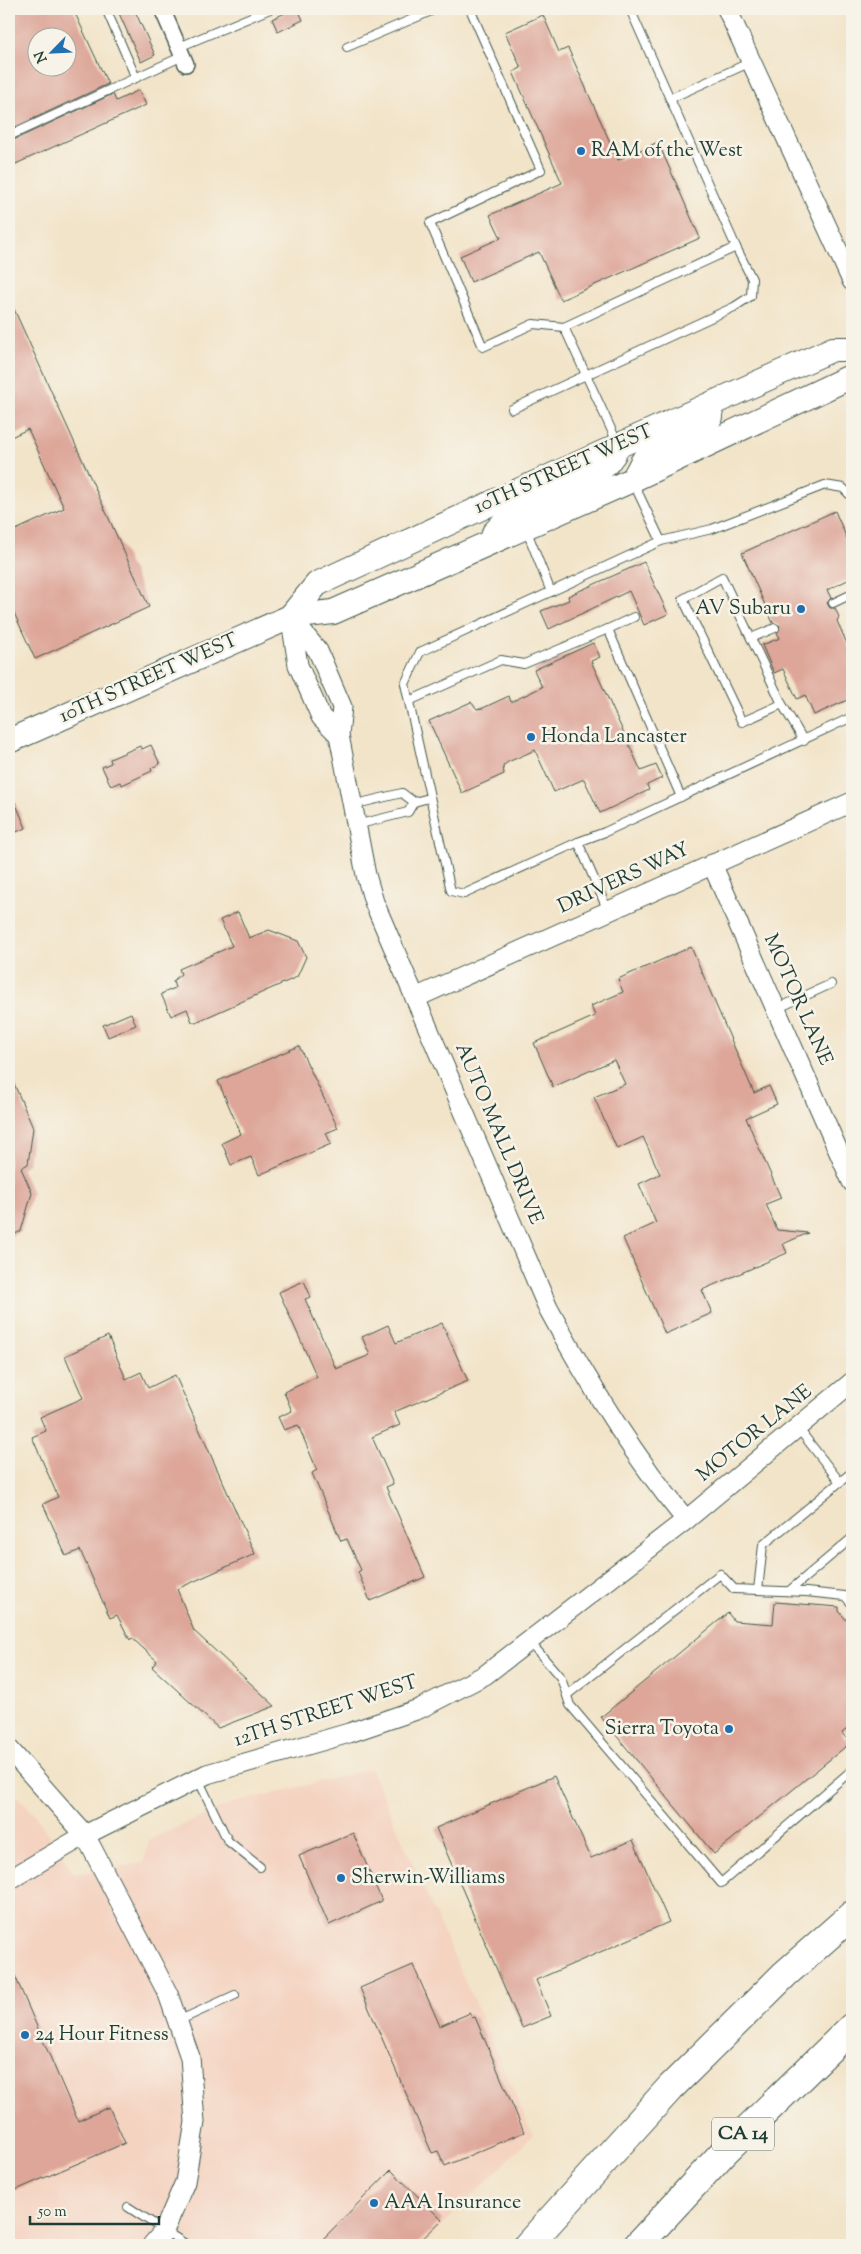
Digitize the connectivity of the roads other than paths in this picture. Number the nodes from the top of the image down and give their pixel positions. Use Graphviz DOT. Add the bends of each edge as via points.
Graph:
graph roads {
  1 [pos="106,9"];
  2 [pos="162,9"];
  3 [pos="270,9"];
  4 [pos="436,9"];
  5 [pos="470,9"];
  6 [pos="630,9"];
  7 [pos="727,9"];
  8 [pos="347,47"];
  9 [pos="182,56"];
  10 [pos="751,62"];
  11 [pos="136,78"];
  12 [pos="671,98"];
  13 [pos="9,136"];
  14 [pos="736,247"];
  15 [pos="852,281"];
  16 [pos="564,327"];
  17 [pos="852,348"];
  18 [pos="584,374"];
  19 [pos="852,376"];
  20 [pos="764,380"];
  21 [pos="512,408"];
  22 [pos="619,446"];
  23 [pos="632,480"];
  24 [pos="852,496"];
  25 [pos="525,527"];
  26 [pos="661,541"];
  27 [pos="480,547"];
  28 [pos="552,592"];
  29 [pos="852,594"];
  30 [pos="833,603"];
  31 [pos="290,617"];
  32 [pos="634,617"];
  33 [pos="775,628"];
  34 [pos="608,629"];
  35 [pos="751,638"];
  36 [pos="408,701"];
  37 [pos="782,704"];
  38 [pos="851,720"];
  39 [pos="9,741"];
  40 [pos="804,741"];
  41 [pos="681,797"];
  42 [pos="429,798"];
  43 [pos="414,802"];
  44 [pos="852,802"];
  45 [pos="352,805"];
  46 [pos="356,825"];
  47 [pos="578,842"];
  48 [pos="712,864"];
  49 [pos="608,911"];
  50 [pos="831,984"];
  51 [pos="415,998"];
  52 [pos="776,1009"];
  53 [pos="852,1182"];
  54 [pos="852,1382"];
  55 [pos="798,1428"];
  56 [pos="852,1472"];
  57 [pos="840,1482"];
  58 [pos="686,1520"];
  59 [pos="852,1538"];
  60 [pos="758,1590"];
  61 [pos="788,1591"];
  62 [pos="852,1604"];
  63 [pos="529,1641"];
  64 [pos="568,1694"];
  65 [pos="9,1749"];
  66 [pos="852,1770"];
  67 [pos="197,1778"];
  68 [pos="85,1835"];
  69 [pos="260,1867"];
  70 [pos="9,1880"];
  71 [pos="852,1915"];
  72 [pos="235,1995"];
  73 [pos="178,2021"];
  74 [pos="852,2027"];
  75 [pos="128,2207"];
  76 [pos="158,2238"];
  77 [pos="188,2245"];
  78 [pos="528,2245"];
  79 [pos="638,2245"];
  1 -- 11 [label="lane"];
  2 -- 9 [label="street"];
  3 -- 9 [label="lane"];
  4 -- 8 [label="lane"];
  5 -- 16 [label="lane" via="541,170 430,223 483,347 533,324"];
  6 -- 12 [label="lane"];
  7 -- 10 [label="street"];
  9 -- 11 [label="lane"];
  10 -- 12 [label="lane"];
  10 -- 15 [label="street"];
  11 -- 13 [label="lane"];
  12 -- 14 [label="lane"];
  14 -- 16 [label="lane"];
  14 -- 18 [label="lane" via="752,279 751,296 734,307"];
  16 -- 18 [label="lane"];
  17 -- 20 [label="main road, 10TH STREET WEST" via="834,349"];
  18 -- 21 [label="lane"];
  18 -- 22 [label="lane"];
  19 -- 23 [label="main road, 10TH STREET WEST"];
  20 -- 22 [label="main road, 10TH STREET WEST"];
  20 -- 23 [label="main road" via="696,429 660,446 646,458"];
  22 -- 27 [label="main road" via="606,466 589,479 514,514"];
  22 -- 31 [label="main road, 10TH STREET WEST" via="317,584"];
  23 -- 25 [label="main road, 10TH STREET WEST"];
  23 -- 26 [label="lane"];
  24 -- 26 [label="lane" via="843,488 825,485 712,529"];
  25 -- 27 [label="main road, 10TH STREET WEST"];
  25 -- 28 [label="lane"];
  26 -- 28 [label="lane"];
  27 -- 31 [label="main road, 10TH STREET WEST" via="332,612"];
  28 -- 36 [label="lane" via="420,652 405,684"];
  29 -- 30 [label="lane"];
  31 -- 39 [label="main road, 10TH STREET WEST"];
  31 -- 45 [label="street, AUTO MALL DRIVE" via="298,665 321,717 340,735"];
  32 -- 34 [label="lane"];
  33 -- 35 [label="lane"];
  34 -- 36 [label="lane" via="524,664 501,660"];
  34 -- 41 [label="lane"];
  35 -- 37 [label="lane"];
  35 -- 37 [label="lane" via="722,577 683,599 742,722"];
  36 -- 42 [label="lane"];
  37 -- 40 [label="lane"];
  38 -- 40 [label="lane"];
  40 -- 41 [label="lane"];
  41 -- 47 [label="lane"];
  42 -- 43 [label="lane"];
  42 -- 47 [label="lane" via="451,891 464,894"];
  43 -- 45 [label="lane" via="402,793"];
  43 -- 46 [label="lane" via="408,812"];
  44 -- 48 [label="street, DRIVERS WAY"];
  45 -- 46 [label="street, AUTO MALL DRIVE"];
  46 -- 51 [label="street, AUTO MALL DRIVE" via="374,902"];
  47 -- 49 [label="lane"];
  48 -- 49 [label="street, DRIVERS WAY"];
  48 -- 52 [label="street, MOTOR LANE"];
  49 -- 51 [label="street, DRIVERS WAY"];
  50 -- 52 [label="lane"];
  51 -- 58 [label="street, AUTO MALL DRIVE" via="548,1308 580,1369 613,1421 657,1485"];
  52 -- 53 [label="street, MOTOR LANE"];
  54 -- 55 [label="street, MOTOR LANE"];
  55 -- 57 [label="lane"];
  55 -- 58 [label="street, MOTOR LANE"];
  56 -- 57 [label="lane"];
  57 -- 60 [label="lane" via="763,1545"];
  58 -- 63 [label="street, 12TH STREET WEST"];
  59 -- 61 [label="lane"];
  60 -- 61 [label="lane"];
  60 -- 64 [label="lane" via="734,1589 720,1574"];
  61 -- 62 [label="lane" via="845,1596"];
  63 -- 64 [label="lane" via="562,1678"];
  63 -- 67 [label="street, 12TH STREET WEST" via="485,1675 419,1709"];
  64 -- 66 [label="lane" via="570,1705 721,1883"];
  65 -- 68 [label="street"];
  67 -- 68 [label="street, 12TH STREET WEST"];
  67 -- 69 [label="lane" via="228,1840"];
  68 -- 70 [label="street, 12TH STREET WEST"];
  68 -- 73 [label="street" via="168,1994"];
  71 -- 78 [label="highway" via="785,1974 670,2088"];
  72 -- 73 [label="lane"];
  73 -- 76 [label="street" via="190,2057 195,2122 185,2182"];
  74 -- 79 [label="highway, CA 14" via="724,2153"];
  75 -- 76 [label="lane"];
  76 -- 77 [label="lane"];
}
